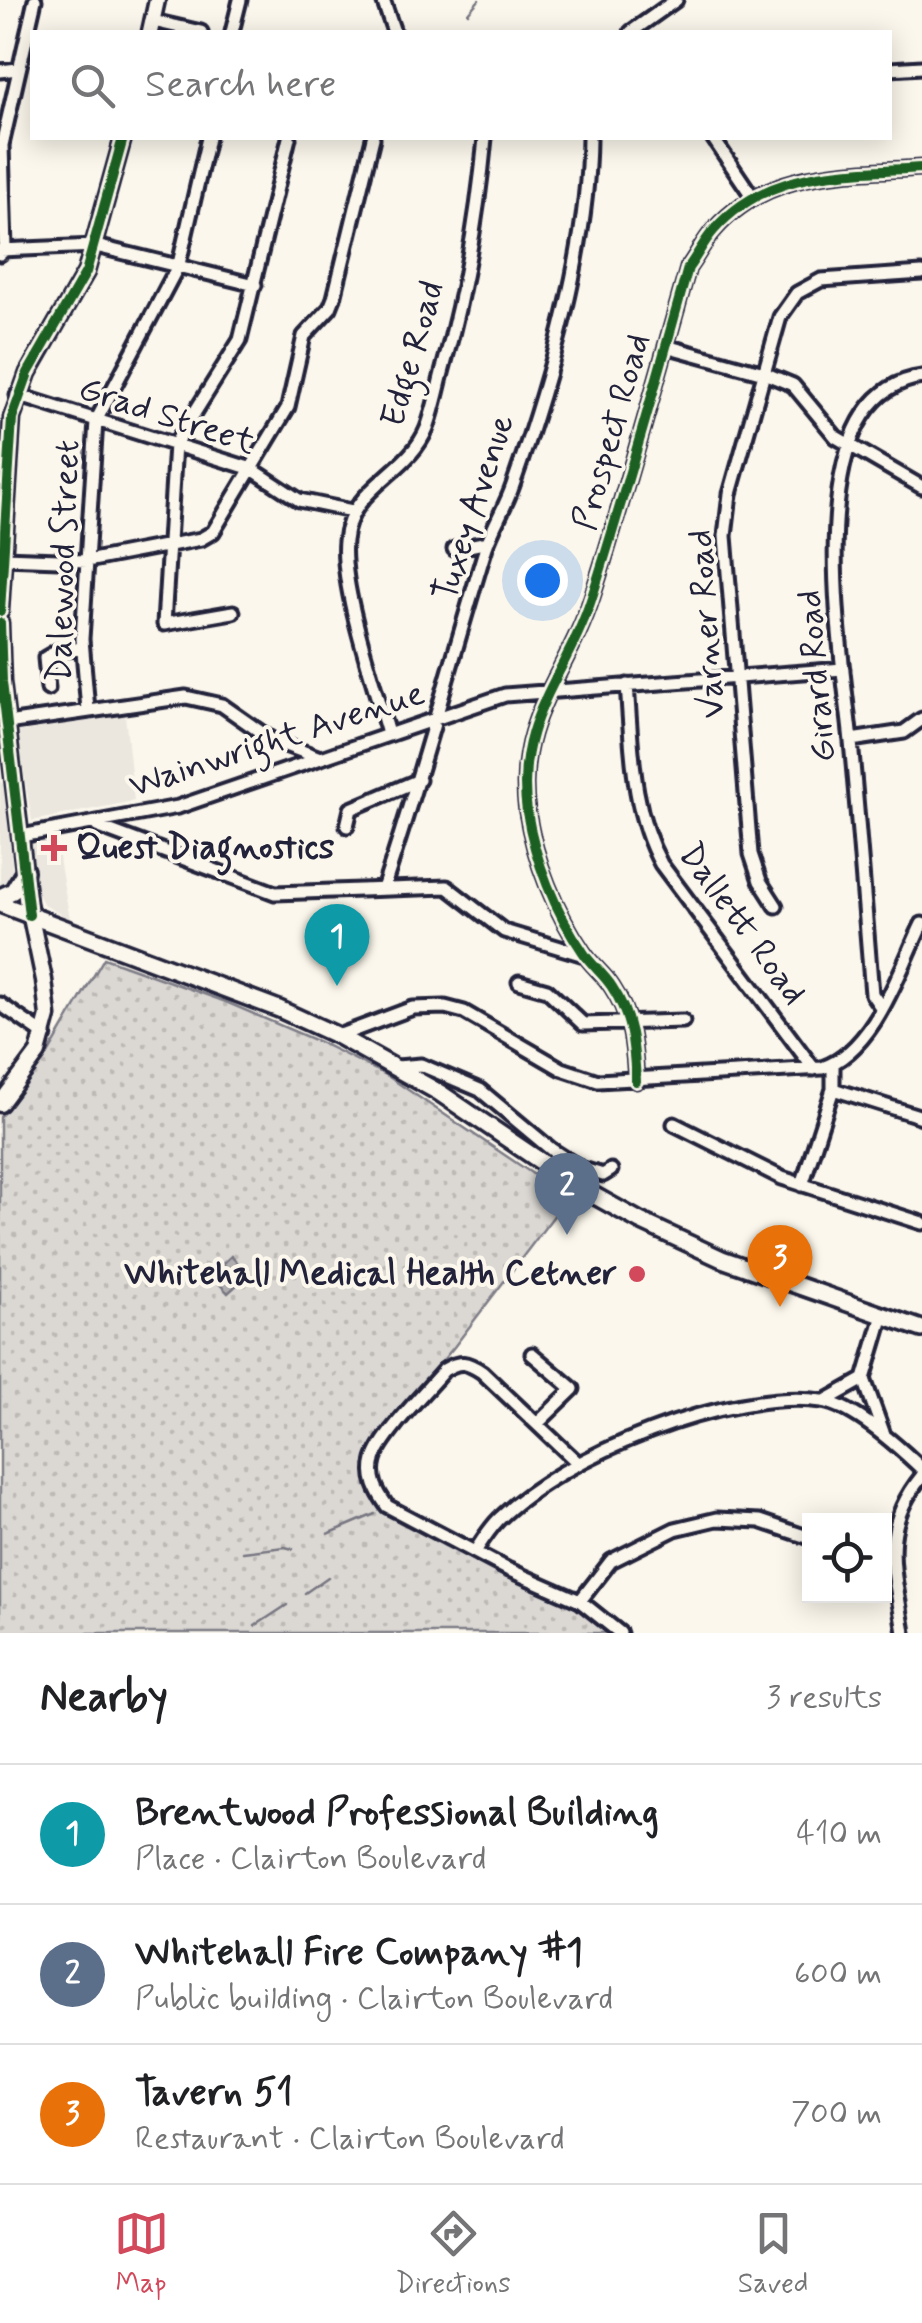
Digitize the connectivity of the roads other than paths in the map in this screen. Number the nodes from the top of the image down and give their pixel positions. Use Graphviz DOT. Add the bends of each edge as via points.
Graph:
graph roads {
  1 [pos="35,0"];
  2 [pos="157,0"];
  3 [pos="240,0"];
  4 [pos="383,0"];
  5 [pos="676,0"];
  6 [pos="151,27"];
  7 [pos="181,30"];
  8 [pos="232,30"];
  9 [pos="393,30"];
  10 [pos="634,30"];
  11 [pos="922,67"];
  12 [pos="18,69"];
  13 [pos="892,69"];
  14 [pos="0,70"];
  15 [pos="122,140"];
  16 [pos="208,140"];
  17 [pos="289,140"];
  18 [pos="373,140"];
  19 [pos="485,140"];
  20 [pos="589,140"];
  21 [pos="714,140"];
  22 [pos="922,168"];
  23 [pos="0,171"];
  24 [pos="752,196"];
  25 [pos="96,246"];
  26 [pos="2,251"];
  27 [pos="178,264"];
  28 [pos="922,273"];
  29 [pos="256,285"];
  30 [pos="666,346"];
  31 [pos="764,373"];
  32 [pos="922,376"];
  33 [pos="17,395"];
  34 [pos="96,420"];
  35 [pos="175,444"];
  36 [pos="850,446"];
  37 [pos="252,470"];
  38 [pos="4,474"];
  39 [pos="922,487"];
  40 [pos="352,511"];
  41 [pos="488,542"];
  42 [pos="169,546"];
  43 [pos="454,549"];
  44 [pos="2,558"];
  45 [pos="87,561"];
  46 [pos="0,611"];
  47 [pos="233,612"];
  48 [pos="0,623"];
  49 [pos="82,648"];
  50 [pos="843,669"];
  51 [pos="738,677"];
  52 [pos="626,685"];
  53 [pos="548,690"];
  54 [pos="88,710"];
  55 [pos="438,715"];
  56 [pos="49,716"];
  57 [pos="922,719"];
  58 [pos="7,723"];
  59 [pos="388,734"];
  60 [pos="851,740"];
  61 [pos="320,758"];
  62 [pos="7,774"];
  63 [pos="420,780"];
  64 [pos="92,824"];
  65 [pos="346,826"];
  66 [pos="22,836"];
  67 [pos="25,871"];
  68 [pos="384,889"];
  69 [pos="0,900"];
  70 [pos="776,906"];
  71 [pos="30,915"];
  72 [pos="922,924"];
  73 [pos="584,955"];
  74 [pos="519,982"];
  75 [pos="0,1004"];
  76 [pos="881,1007"];
  77 [pos="683,1021"];
  78 [pos="631,1025"];
  79 [pos="45,1035"];
  80 [pos="338,1036"];
  81 [pos="834,1064"];
  82 [pos="397,1068"];
  83 [pos="814,1070"];
  84 [pos="636,1081"];
  85 [pos="833,1089"];
  86 [pos="0,1104"];
  87 [pos="922,1117"];
  88 [pos="674,1124"];
  89 [pos="611,1170"];
  90 [pos="802,1185"];
  91 [pos="922,1223"];
  92 [pos="883,1315"];
  93 [pos="922,1328"];
  94 [pos="532,1354"];
  95 [pos="864,1379"];
  96 [pos="825,1401"];
  97 [pos="537,1424"];
  98 [pos="883,1432"];
  99 [pos="578,1462"];
  100 [pos="922,1472"];
  101 [pos="892,1533"];
  102 [pos="802,1535"];
  103 [pos="476,1550"];
  104 [pos="892,1571"];
  105 [pos="580,1601"];
  106 [pos="620,1633"];
  107 [pos="904,1633"];
  1 -- 12 [label="street"];
  2 -- 6 [label="main road"];
  3 -- 8 [label="street"];
  4 -- 9 [label="street"];
  5 -- 10 [label="street"];
  6 -- 7 [label="street"];
  11 -- 13 [label="street"];
  12 -- 14 [label="street"];
  12 -- 23 [label="street"];
  15 -- 25 [label="main road"];
  16 -- 27 [label="street, Dalewood Street"];
  17 -- 29 [label="street"];
  18 -- 37 [label="street" via="334,298 304,336 288,407"];
  19 -- 40 [label="street, Edge Road" via="457,318 427,428 408,459"];
  20 -- 41 [label="street, Tuxey Avenue" via="574,279 514,484"];
  21 -- 24 [label="street"];
  22 -- 24 [label="street, Prospect Road" via="805,176"];
  23 -- 26 [label="street"];
  24 -- 30 [label="street, Prospect Road" via="714,230 688,268"];
  25 -- 26 [label="street"];
  25 -- 27 [label="street"];
  25 -- 33 [label="main road"];
  27 -- 29 [label="street"];
  27 -- 34 [label="street, Dalewood Street"];
  28 -- 31 [label="street, Varner Road" via="821,280 797,292 780,317"];
  29 -- 35 [label="street" via="240,340"];
  30 -- 31 [label="street"];
  30 -- 53 [label="street, Prospect Road" via="588,610"];
  31 -- 36 [label="street" via="804,394 826,428"];
  31 -- 51 [label="street, Varner Road" via="726,516"];
  32 -- 36 [label="street, Girard Road" via="882,391"];
  33 -- 34 [label="street, Grad Street"];
  33 -- 38 [label="main road"];
  34 -- 35 [label="street, Grad Street"];
  34 -- 45 [label="street, Dalewood Street"];
  35 -- 37 [label="street, Grad Street"];
  35 -- 42 [label="street"];
  36 -- 39 [label="street"];
  36 -- 50 [label="street, Girard Road" via="834,528"];
  37 -- 40 [label="street, Grad Street" via="298,500"];
  37 -- 42 [label="street" via="214,532"];
  38 -- 44 [label="main road"];
  40 -- 59 [label="street" via="344,558"];
  41 -- 43 [label="street"];
  41 -- 55 [label="street, Tuxey Avenue"];
  42 -- 45 [label="street"];
  42 -- 47 [label="street" via="164,624"];
  44 -- 45 [label="street"];
  44 -- 46 [label="main road"];
  45 -- 49 [label="street, Dalewood Street"];
  48 -- 58 [label="main road"];
  49 -- 54 [label="street, Dalewood Street"];
  49 -- 56 [label="street" via="45,658"];
  50 -- 51 [label="street, Wainwright Avenue"];
  50 -- 60 [label="street, Girard Road"];
  51 -- 52 [label="street, Wainwright Avenue"];
  51 -- 70 [label="street, Varner Road" via="751,854"];
  52 -- 53 [label="street, Wainwright Avenue"];
  52 -- 83 [label="street, Dallett Road" via="638,800 650,844"];
  53 -- 55 [label="street, Wainwright Avenue" via="505,694"];
  53 -- 73 [label="street, Prospect Road" via="532,727 527,807 550,889"];
  54 -- 56 [label="street"];
  54 -- 61 [label="street" via="204,699 239,714 272,740"];
  55 -- 59 [label="street, Wainwright Avenue"];
  55 -- 63 [label="street, Tuxey Avenue"];
  56 -- 58 [label="street"];
  57 -- 60 [label="street" via="904,732"];
  58 -- 62 [label="main road"];
  59 -- 61 [label="street, Wainwright Avenue"];
  60 -- 76 [label="street, Girard Road" via="872,994"];
  61 -- 64 [label="street, Wainwright Avenue" via="178,808"];
  62 -- 66 [label="main road"];
  63 -- 65 [label="street" via="351,809"];
  63 -- 68 [label="street, Tuxey Avenue"];
  64 -- 66 [label="street, Wainwright Avenue"];
  64 -- 68 [label="street" via="264,891"];
  66 -- 67 [label="main road"];
  67 -- 69 [label="highway"];
  67 -- 71 [label="main road"];
  68 -- 73 [label="street" via="448,887 504,931"];
  69 -- 71 [label="highway"];
  71 -- 79 [label="main road" via="48,1004"];
  71 -- 80 [label="highway"];
  72 -- 76 [label="street"];
  73 -- 78 [label="street, Prospect Road" via="611,985"];
  74 -- 78 [label="street" via="547,990 584,1024"];
  75 -- 79 [label="street"];
  76 -- 81 [label="street" via="865,1037"];
  77 -- 78 [label="street"];
  78 -- 84 [label="street, Prospect Road"];
  79 -- 86 [label="main road"];
  80 -- 82 [label="highway"];
  80 -- 84 [label="street" via="413,1008 445,1007 578,1076"];
  81 -- 83 [label="street"];
  81 -- 85 [label="street"];
  82 -- 89 [label="street" via="421,1065 480,1090 580,1168 603,1175"];
  82 -- 92 [label="highway" via="640,1221"];
  83 -- 84 [label="street"];
  85 -- 87 [label="street"];
  85 -- 90 [label="street"];
  88 -- 90 [label="street"];
  90 -- 91 [label="street"];
  92 -- 93 [label="highway"];
  92 -- 95 [label="street"];
  94 -- 97 [label="street" via="572,1389"];
  95 -- 96 [label="street"];
  95 -- 98 [label="street"];
  96 -- 98 [label="street"];
  96 -- 99 [label="street" via="752,1402 688,1418"];
  97 -- 99 [label="street"];
  97 -- 103 [label="street" via="482,1372 456,1362 374,1458 375,1488 387,1506"];
  98 -- 100 [label="street"];
  99 -- 103 [label="street" via="510,1509"];
  100 -- 101 [label="street"];
  102 -- 105 [label="street" via="760,1522 717,1519 675,1530 611,1561"];
  103 -- 105 [label="street"];
  104 -- 107 [label="street"];
  105 -- 106 [label="street"];
}
